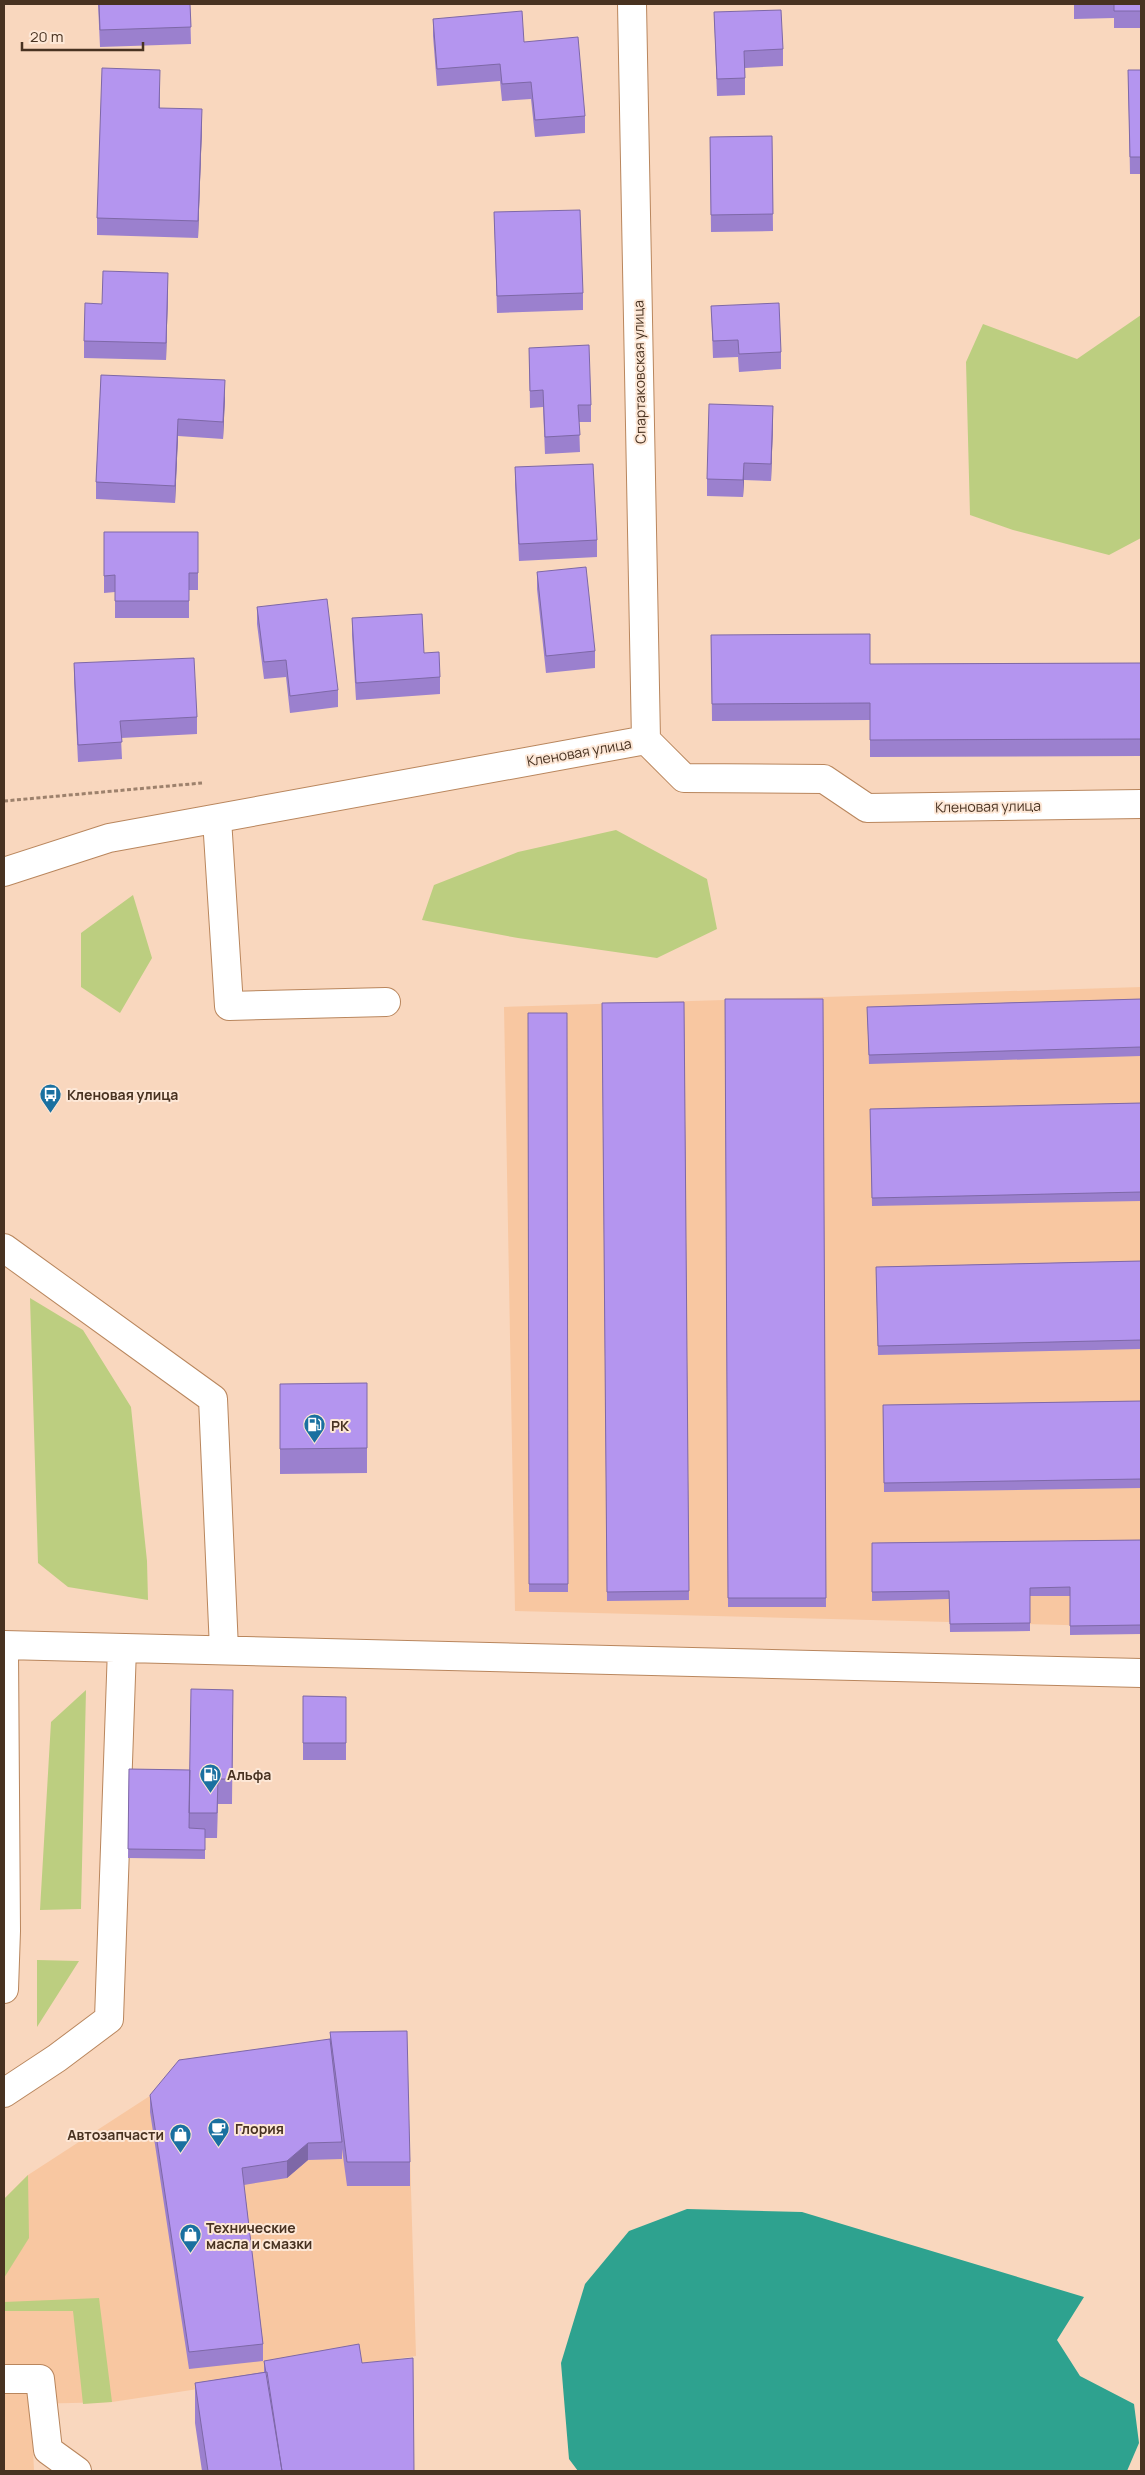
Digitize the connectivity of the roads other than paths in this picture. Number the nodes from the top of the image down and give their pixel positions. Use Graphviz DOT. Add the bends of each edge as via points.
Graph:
graph roads {
  1 [pos="632,4"];
  2 [pos="646,740"];
  3 [pos="1141,804"];
  4 [pos="217,819"];
  5 [pos="4,872"];
  6 [pos="386,1002"];
  7 [pos="4,1248"];
  8 [pos="4,1645"];
  9 [pos="122,1648"];
  10 [pos="224,1649"];
  11 [pos="4,1652"];
  12 [pos="1141,1673"];
  13 [pos="4,1989"];
  14 [pos="4,2094"];
  15 [pos="4,2379"];
  16 [pos="77,2471"];
  1 -- 2 [label="street, Спартаковская улица"];
  2 -- 3 [label="street, Кленовая улица" via="684,778 824,779 867,808"];
  2 -- 4 [label="street, Кленовая улица"];
  4 -- 5 [label="street, Кленовая улица" via="109,838"];
  4 -- 6 [label="street" via="229,1006"];
  7 -- 10 [label="street" via="213,1399"];
  8 -- 9 [label="street"];
  9 -- 10 [label="street"];
  9 -- 14 [label="street" via="109,2019"];
  10 -- 12 [label="street"];
  11 -- 13 [label="street"];
  15 -- 16 [label="street" via="40,2379 48,2450"];
}
